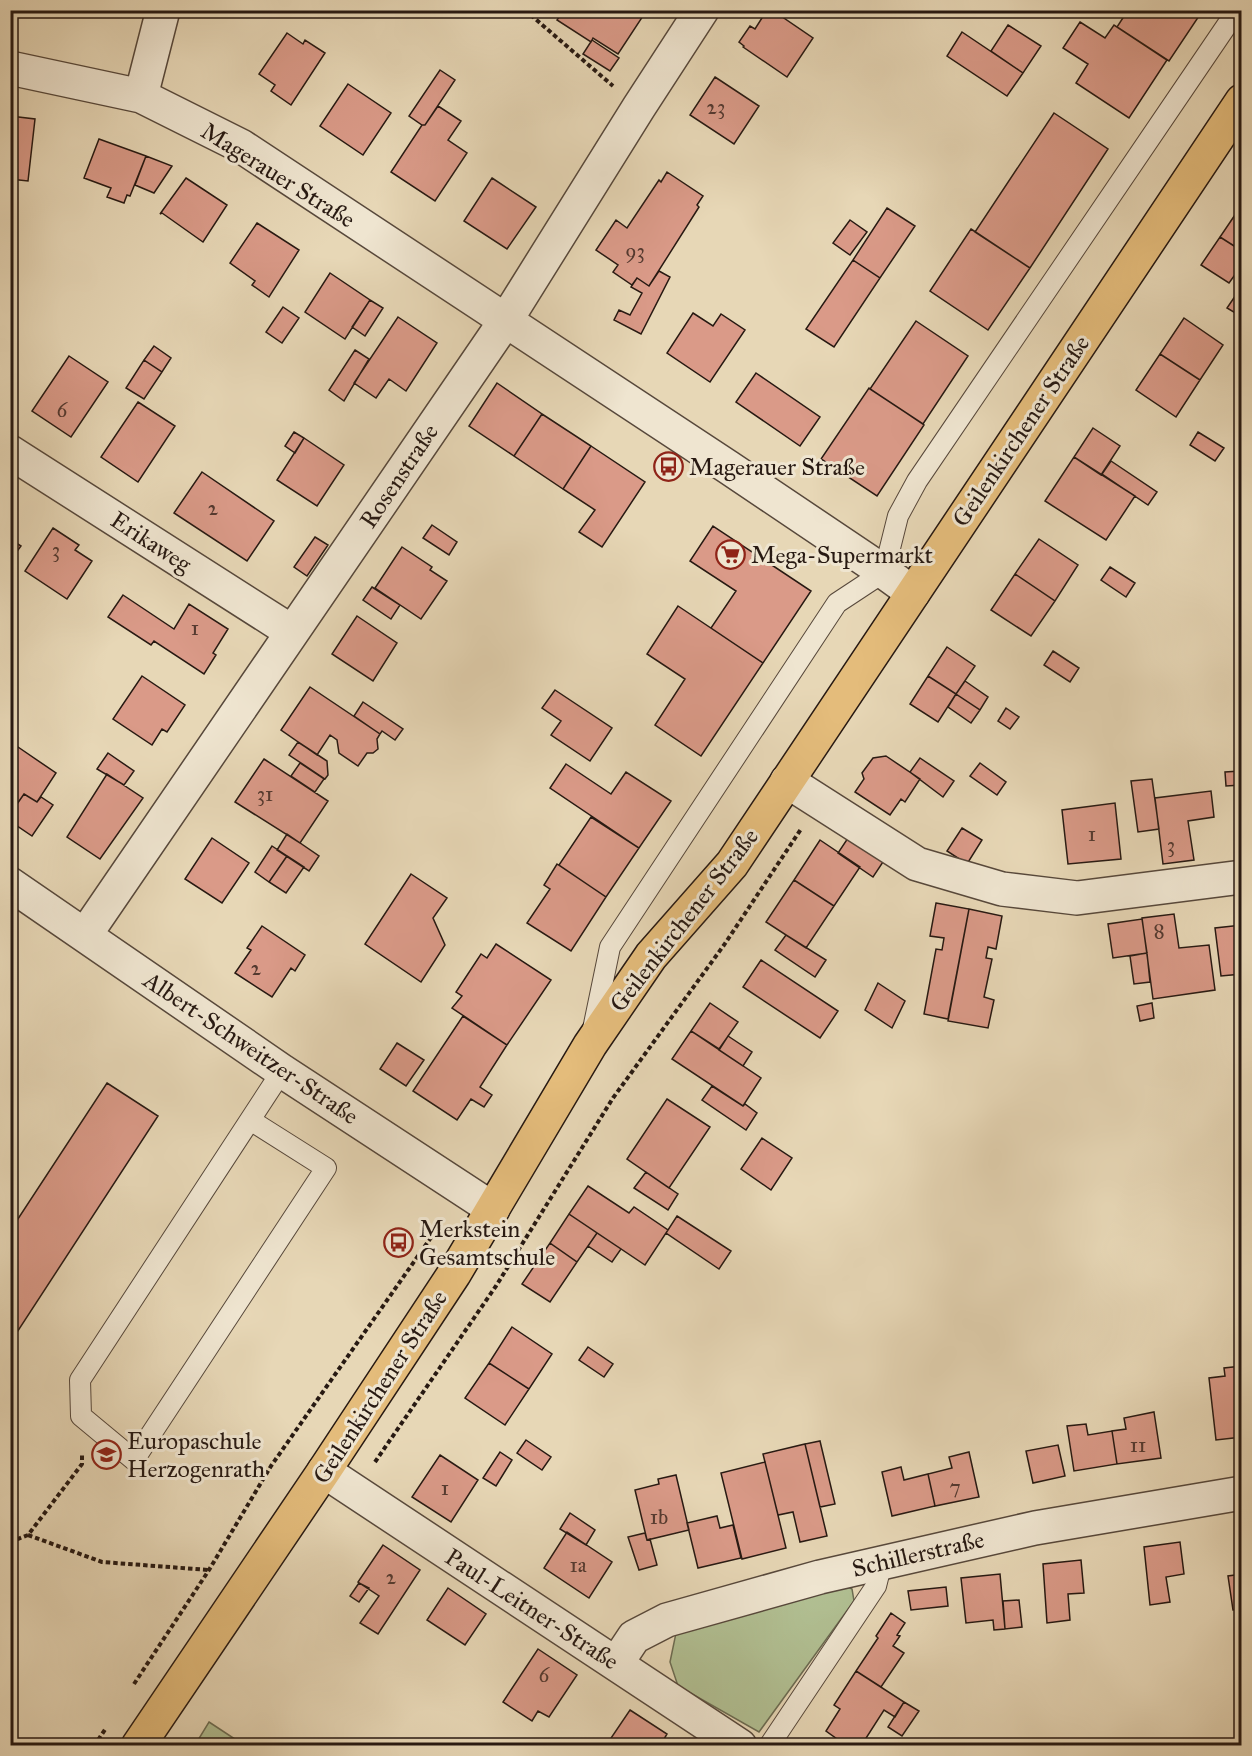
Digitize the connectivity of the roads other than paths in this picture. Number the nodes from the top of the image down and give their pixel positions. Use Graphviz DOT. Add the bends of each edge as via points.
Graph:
graph roads {
  1 [pos="163,10"];
  2 [pos="702,10"];
  3 [pos="1242,11"];
  4 [pos="10,68"];
  5 [pos="141,96"];
  6 [pos="1242,101"];
  7 [pos="506,320"];
  8 [pos="10,452"];
  9 [pos="884,572"];
  10 [pos="912,593"];
  11 [pos="292,632"];
  12 [pos="787,781"];
  13 [pos="1242,877"];
  14 [pos="10,884"];
  15 [pos="85,935"];
  16 [pos="590,1045"];
  17 [pos="282,1071"];
  18 [pos="250,1120"];
  19 [pos="493,1209"];
  20 [pos="324,1471"];
  21 [pos="1242,1493"];
  22 [pos="882,1562"];
  23 [pos="616,1664"];
  24 [pos="138,1746"];
  25 [pos="740,1746"];
  26 [pos="769,1746"];
  1 -- 5 [label="street"];
  2 -- 7 [label="street, Rosenstraße"];
  3 -- 9 [label="lane" via="1227,25 917,481 898,516"];
  4 -- 5 [label="street, Magerauer Straße"];
  5 -- 7 [label="street, Magerauer Straße" via="241,147"];
  6 -- 10 [label="main road, Geilenkirchener Straße"];
  7 -- 9 [label="street, Magerauer Straße"];
  7 -- 11 [label="street, Rosenstraße"];
  8 -- 11 [label="street, Erikaweg"];
  9 -- 10 [label="street, Magerauer Straße"];
  9 -- 16 [label="lane" via="837,603 610,947"];
  10 -- 12 [label="main road, Geilenkirchener Straße"];
  11 -- 15 [label="street, Rosenstraße"];
  12 -- 13 [label="street" via="917,864 1002,889 1077,898"];
  12 -- 16 [label="main road, Geilenkirchener Straße" via="732,864 651,956"];
  14 -- 15 [label="street, Albert-Schweitzer-Straße"];
  15 -- 17 [label="street, Albert-Schweitzer-Straße"];
  16 -- 19 [label="main road, Geilenkirchener Straße"];
  17 -- 18 [label="lane"];
  17 -- 19 [label="street, Albert-Schweitzer-Straße"];
  18 -- 18 [label="lane" via="80,1380 81,1416 134,1460 326,1168"];
  19 -- 20 [label="main road, Geilenkirchener Straße"];
  20 -- 23 [label="street, Paul-Leitner-Straße"];
  20 -- 24 [label="main road, Geilenkirchener Straße"];
  21 -- 22 [label="street, Schillerstraße" via="1035,1528"];
  22 -- 23 [label="street, Schillerstraße" via="667,1620 634,1637"];
  22 -- 26 [label="lane" via="876,1586"];
  23 -- 25 [label="street, Paul-Leitner-Straße"];
}
